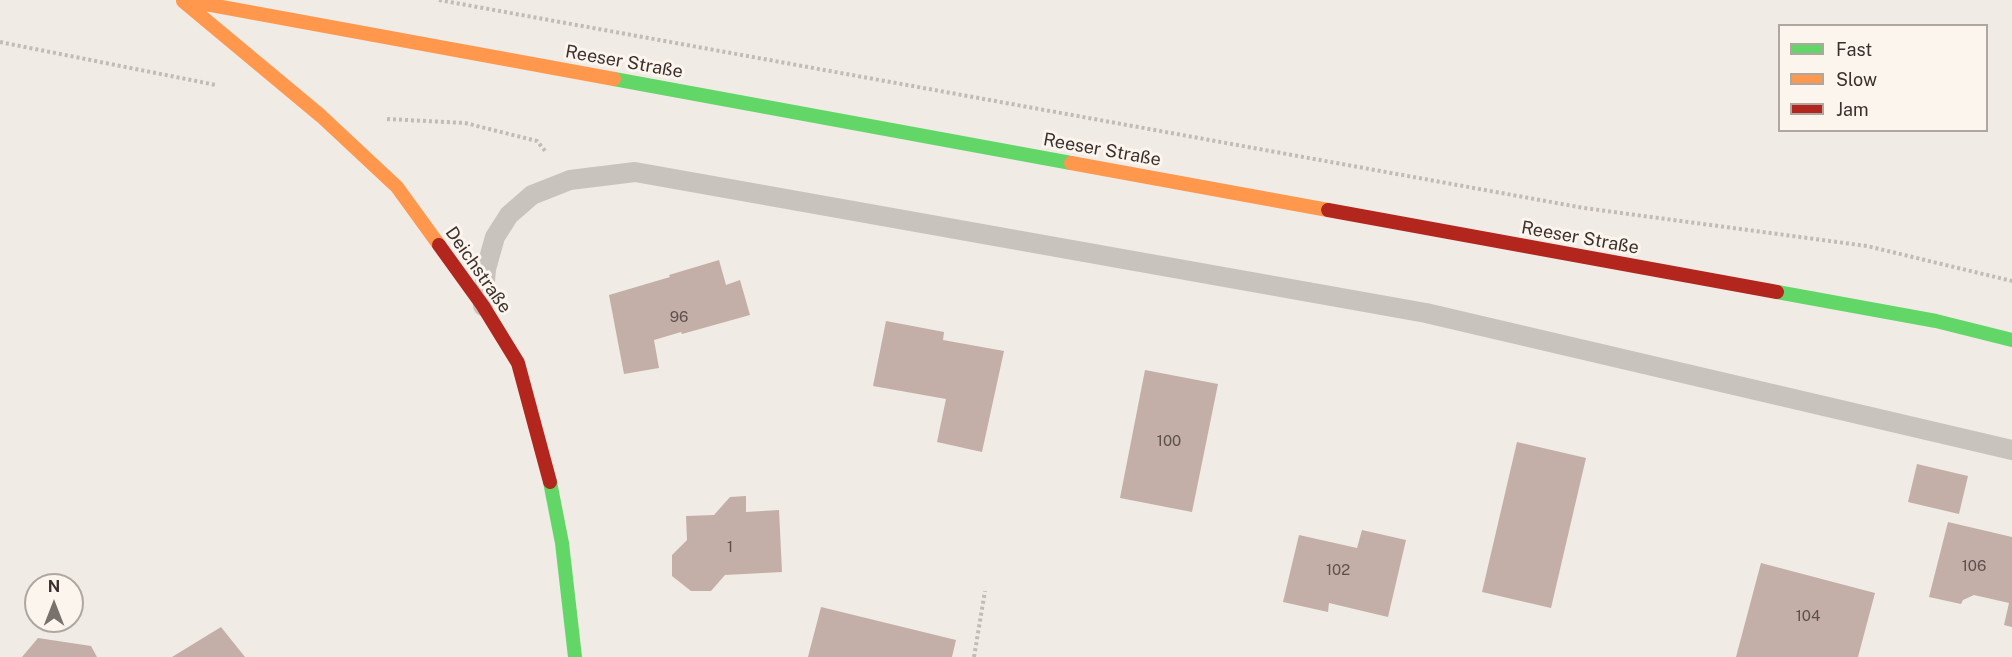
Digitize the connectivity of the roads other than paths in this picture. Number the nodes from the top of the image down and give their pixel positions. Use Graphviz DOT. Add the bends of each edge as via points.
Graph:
graph roads {
  1 [pos="183,0"];
  2 [pos="483,306"];
  3 [pos="2012,340"];
  4 [pos="2012,450"];
  5 [pos="575,657"];
  1 -- 2 [label="main road, Deichstraße" via="321,116 397,187"];
  1 -- 3 [label="main road, Reeser Straße" via="1936,321"];
  2 -- 4 [label="lane" via="486,269 495,237 509,215 532,195 570,180 635,172 1426,313"];
  2 -- 5 [label="main road, Deichstraße" via="518,363 545,459 562,543"];
}
